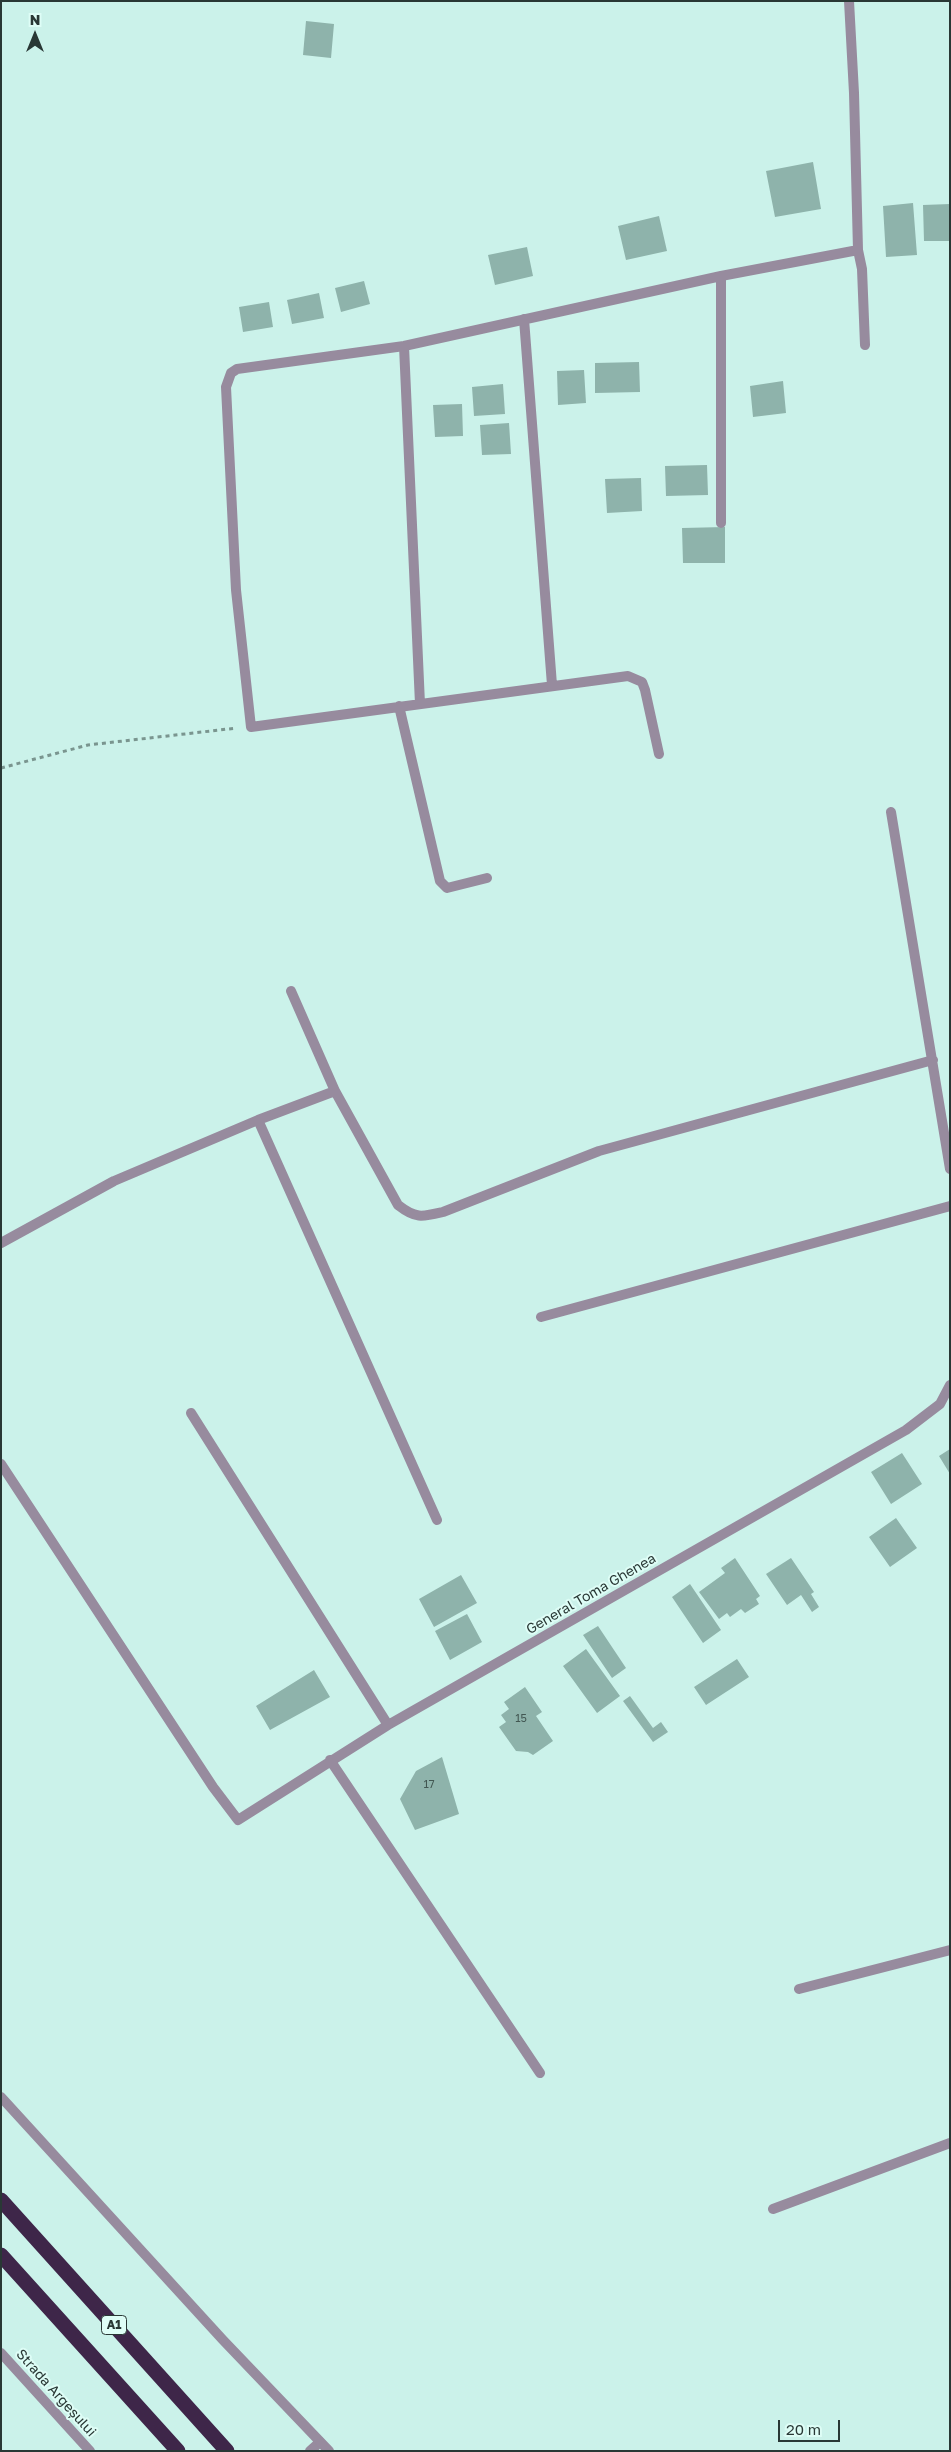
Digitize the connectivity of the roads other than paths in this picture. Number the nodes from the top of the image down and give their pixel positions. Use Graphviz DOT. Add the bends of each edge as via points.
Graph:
graph roads {
  1 [pos="849,1"];
  2 [pos="858,250"];
  3 [pos="721,276"];
  4 [pos="524,318"];
  5 [pos="865,345"];
  6 [pos="404,346"];
  7 [pos="721,523"];
  8 [pos="552,685"];
  9 [pos="420,704"];
  10 [pos="399,706"];
  11 [pos="659,754"];
  12 [pos="891,812"];
  13 [pos="487,878"];
  14 [pos="291,991"];
  15 [pos="933,1060"];
  16 [pos="335,1092"];
  17 [pos="258,1120"];
  18 [pos="950,1169"];
  19 [pos="950,1206"];
  20 [pos="1,1243"];
  21 [pos="541,1317"];
  22 [pos="950,1385"];
  23 [pos="191,1413"];
  24 [pos="1,1464"];
  25 [pos="437,1520"];
  26 [pos="388,1725"];
  27 [pos="330,1760"];
  28 [pos="950,1950"];
  29 [pos="799,1989"];
  30 [pos="540,2073"];
  31 [pos="1,2097"];
  32 [pos="950,2143"];
  33 [pos="1,2200"];
  34 [pos="773,2209"];
  35 [pos="1,2254"];
  36 [pos="1,2353"];
  37 [pos="320,2442"];
  38 [pos="90,2451"];
  39 [pos="178,2451"];
  40 [pos="227,2451"];
  41 [pos="310,2451"];
  42 [pos="329,2451"];
  1 -- 2 [label="street"];
  2 -- 3 [label="street"];
  2 -- 5 [label="street" via="862,269"];
  3 -- 4 [label="street"];
  3 -- 7 [label="street"];
  4 -- 6 [label="street"];
  4 -- 8 [label="street"];
  6 -- 9 [label="street"];
  6 -- 10 [label="street" via="236,369 226,386 236,590 251,727"];
  8 -- 9 [label="street"];
  8 -- 11 [label="street" via="617,677 636,678 645,690"];
  9 -- 10 [label="street"];
  10 -- 13 [label="street" via="440,881 447,888"];
  12 -- 15 [label="street"];
  14 -- 16 [label="street"];
  15 -- 16 [label="street" via="599,1151 443,1212 421,1217 398,1206"];
  15 -- 18 [label="street"];
  16 -- 17 [label="street"];
  17 -- 20 [label="street" via="114,1181"];
  17 -- 25 [label="street"];
  19 -- 21 [label="street"];
  22 -- 26 [label="street, General Toma Ghenea" via="940,1404 906,1430"];
  23 -- 26 [label="street"];
  24 -- 27 [label="street, General Toma Ghenea" via="213,1787 238,1820"];
  26 -- 27 [label="street, General Toma Ghenea"];
  27 -- 30 [label="street"];
  28 -- 29 [label="street"];
  31 -- 37 [label="street"];
  32 -- 34 [label="street"];
  33 -- 40 [label="highway, A1"];
  35 -- 39 [label="highway"];
  36 -- 38 [label="street, Strada Argeșului"];
  37 -- 41 [label="street"];
  37 -- 42 [label="street"];
}
